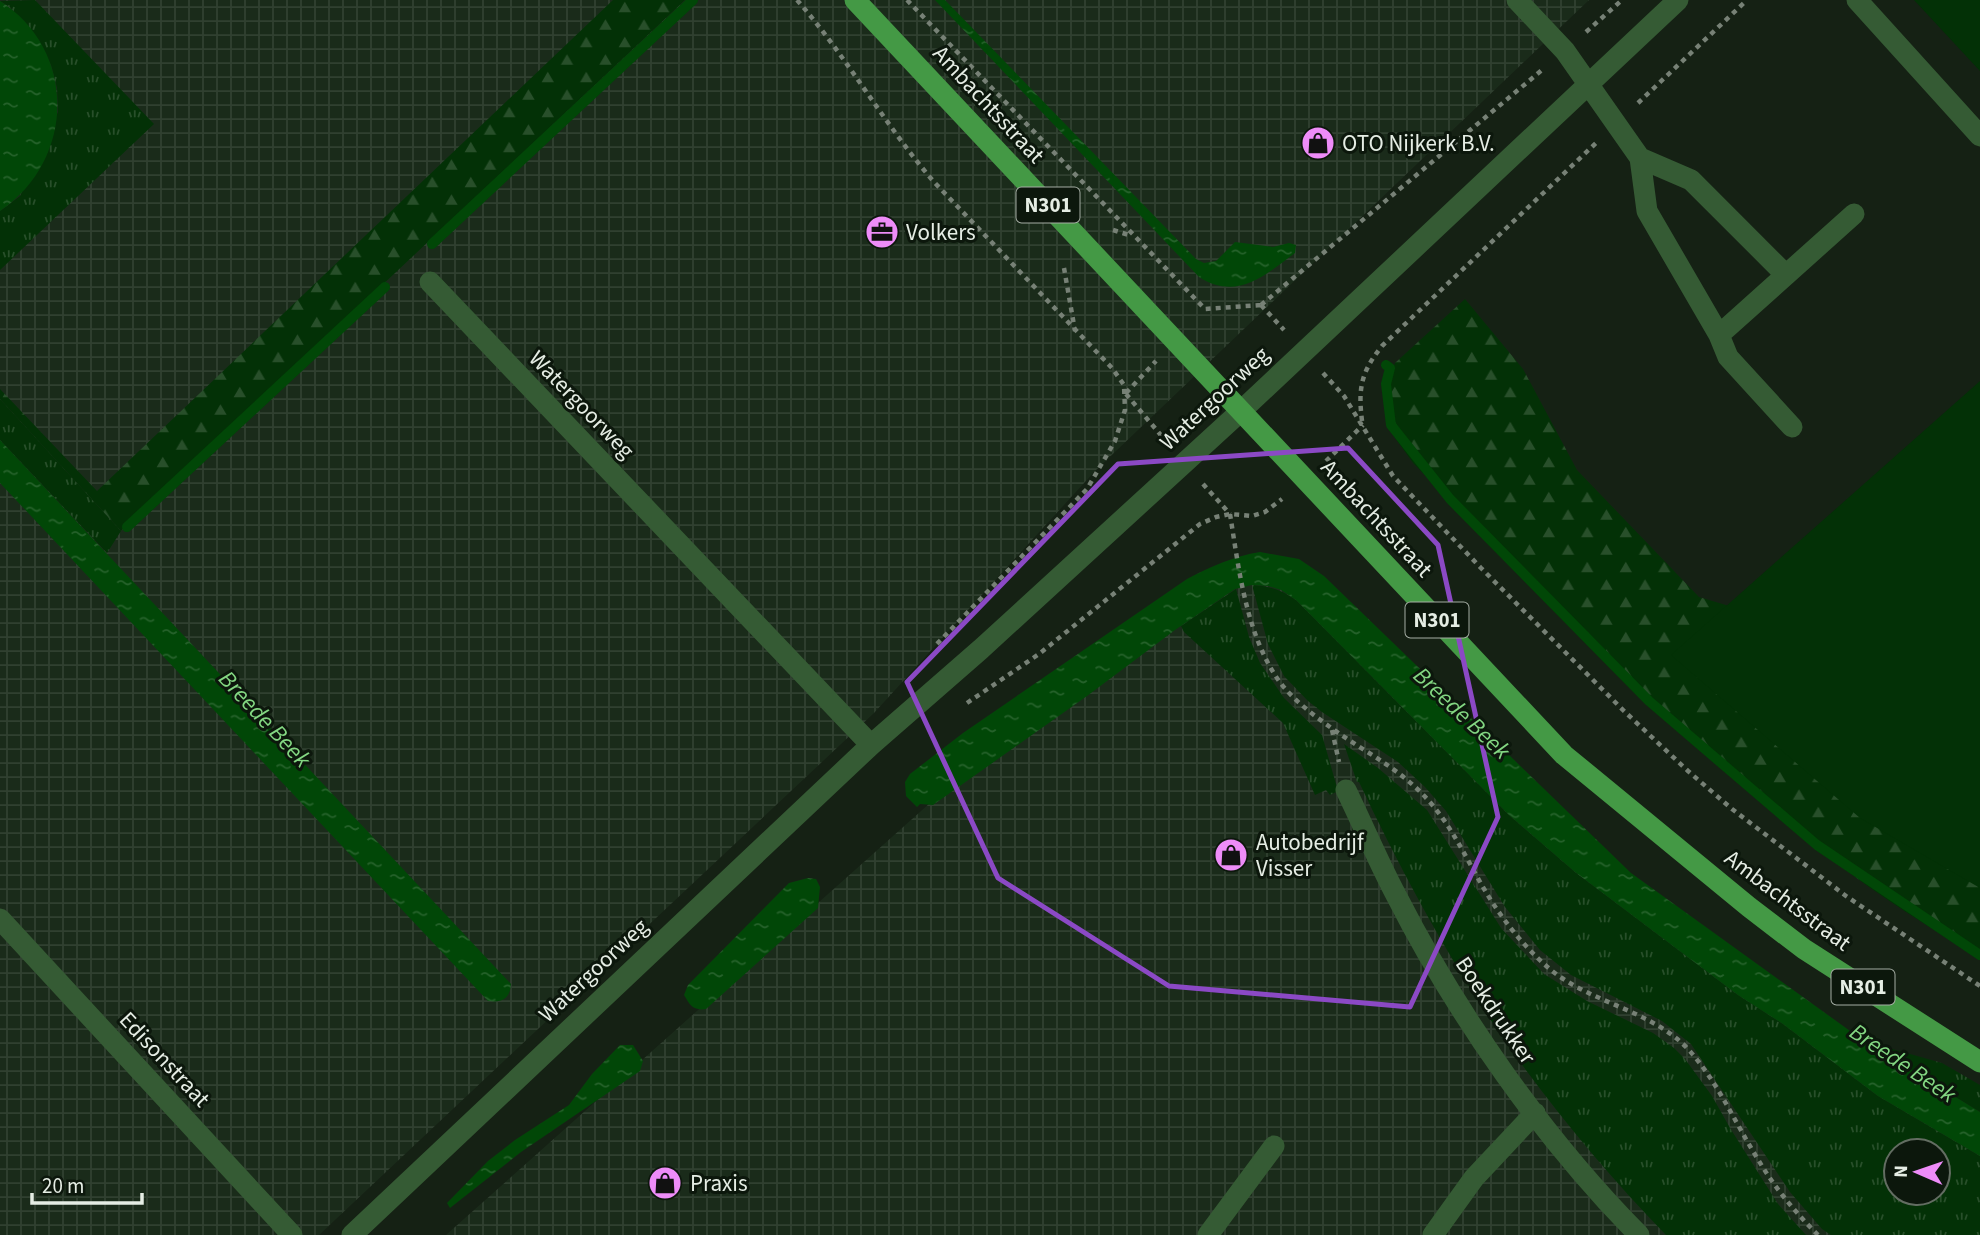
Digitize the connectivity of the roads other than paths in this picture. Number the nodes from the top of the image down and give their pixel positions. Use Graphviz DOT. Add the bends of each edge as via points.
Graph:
graph roads {
  1 [pos="855,0"];
  2 [pos="1517,0"];
  3 [pos="1678,0"];
  4 [pos="1857,0"];
  5 [pos="1588,83"];
  6 [pos="1980,136"];
  7 [pos="1640,158"];
  8 [pos="1854,214"];
  9 [pos="1786,275"];
  10 [pos="430,282"];
  11 [pos="1719,335"];
  12 [pos="1241,411"];
  13 [pos="1793,427"];
  14 [pos="871,744"];
  15 [pos="1346,790"];
  16 [pos="0,919"];
  17 [pos="1980,1062"];
  18 [pos="1535,1113"];
  19 [pos="1274,1146"];
  20 [pos="292,1235"];
  21 [pos="352,1235"];
  22 [pos="1208,1235"];
  23 [pos="1433,1235"];
  24 [pos="1639,1235"];
  1 -- 12 [label="main road, Ambachtsstraat / N301"];
  2 -- 5 [label="street"];
  3 -- 5 [label="street, Watergoorweg"];
  4 -- 6 [label="street"];
  5 -- 7 [label="street"];
  5 -- 12 [label="street, Watergoorweg"];
  7 -- 9 [label="street" via="1691,180"];
  7 -- 11 [label="street" via="1647,211"];
  8 -- 9 [label="street"];
  9 -- 11 [label="street"];
  10 -- 14 [label="street, Watergoorweg"];
  11 -- 13 [label="street" via="1728,357"];
  12 -- 14 [label="street, Watergoorweg"];
  12 -- 17 [label="main road, Ambachtsstraat / N301" via="1564,755 1804,949"];
  14 -- 21 [label="street, Watergoorweg"];
  15 -- 18 [label="street, Boekdrukker" via="1426,951"];
  16 -- 20 [label="street, Edisonstraat"];
  18 -- 23 [label="street" via="1474,1178"];
  18 -- 24 [label="street, Boekdrukker" via="1588,1183"];
  19 -- 22 [label="street"];
}
